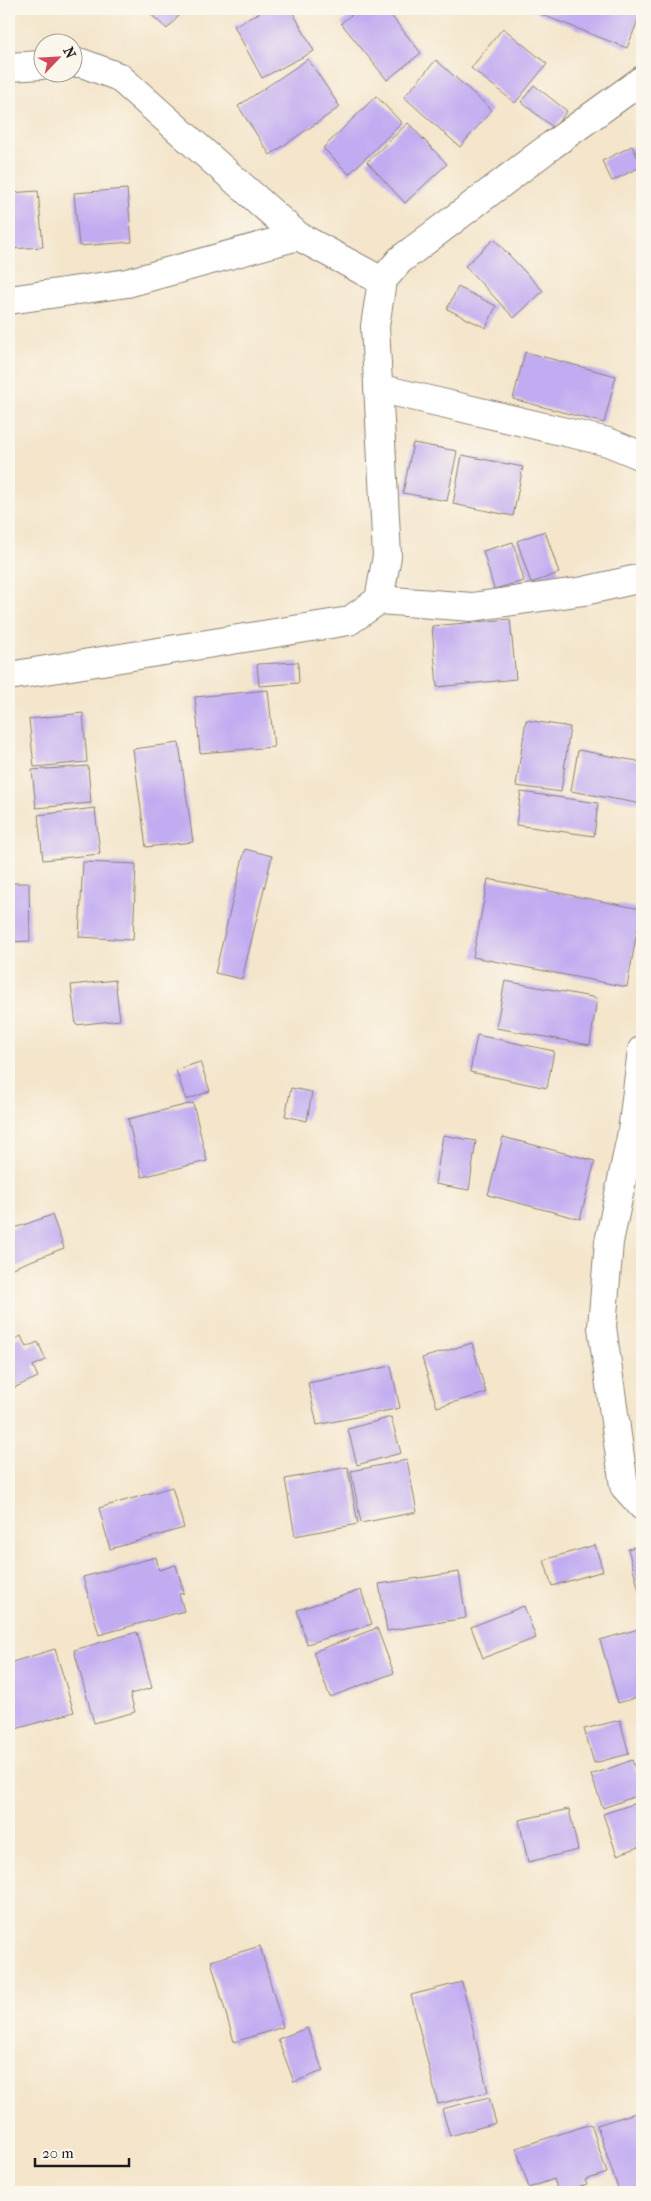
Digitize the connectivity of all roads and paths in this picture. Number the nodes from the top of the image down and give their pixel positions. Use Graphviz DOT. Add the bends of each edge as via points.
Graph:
graph roads {
  1 [pos="82,63"];
  2 [pos="32,66"];
  3 [pos="9,67"];
  4 [pos="642,80"];
  5 [pos="298,236"];
  6 [pos="382,281"];
  7 [pos="9,300"];
  8 [pos="378,388"];
  9 [pos="642,456"];
  10 [pos="642,578"];
  11 [pos="379,600"];
  12 [pos="9,676"];
  13 [pos="642,1050"];
  14 [pos="642,1506"];
  1 -- 5 [label="street" via="119,77"];
  2 -- 3 [label="street"];
  4 -- 6 [label="street" via="400,260"];
  5 -- 6 [label="street"];
  5 -- 7 [label="street" via="127,283"];
  6 -- 8 [label="street" via="375,326"];
  8 -- 9 [label="street" via="608,442"];
  8 -- 11 [label="street" via="387,556"];
  10 -- 11 [label="street" via="472,607"];
  11 -- 12 [label="street" via="349,621"];
  13 -- 14 [label="street" via="632,1132 609,1242 602,1327 624,1486"];
}
